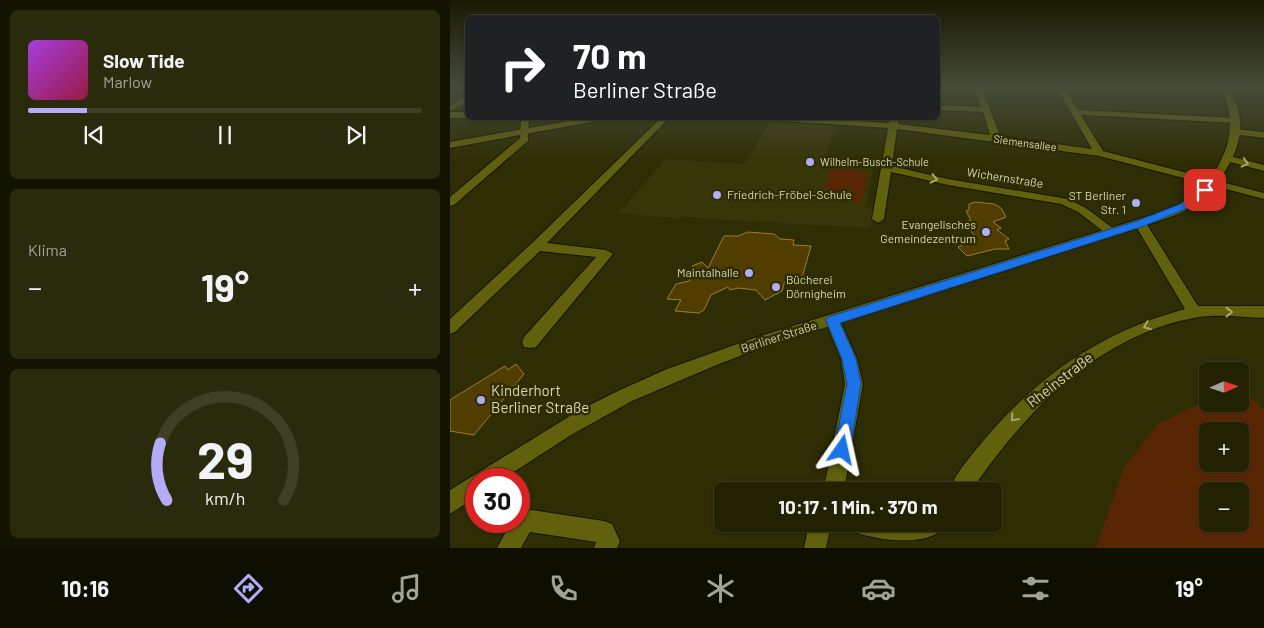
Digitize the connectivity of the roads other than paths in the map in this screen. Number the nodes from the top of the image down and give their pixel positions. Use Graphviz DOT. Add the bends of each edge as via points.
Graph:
graph roads {
  1 [pos="1076,112"];
  2 [pos="987,113"];
  3 [pos="1083,113"];
  4 [pos="1235,113"];
  5 [pos="450,115"];
  6 [pos="465,115"];
  7 [pos="525,120"];
  8 [pos="587,120"];
  9 [pos="663,120"];
  10 [pos="857,120"];
  11 [pos="894,121"];
  12 [pos="920,123"];
  13 [pos="1236,126"];
  14 [pos="525,132"];
  15 [pos="1264,135"];
  16 [pos="996,138"];
  17 [pos="450,145"];
  18 [pos="1100,153"];
  19 [pos="1226,158"];
  20 [pos="886,168"];
  21 [pos="1264,168"];
  22 [pos="1212,182"];
  23 [pos="1264,196"];
  24 [pos="450,203"];
  25 [pos="878,219"];
  26 [pos="1140,223"];
  27 [pos="1112,232"];
  28 [pos="537,246"];
  29 [pos="1194,312"];
  30 [pos="1264,312"];
  31 [pos="833,320"];
  32 [pos="450,328"];
  33 [pos="530,342"];
  34 [pos="504,468"];
  35 [pos="835,482"];
  36 [pos="966,482"];
  37 [pos="465,492"];
  38 [pos="450,502"];
  39 [pos="818,532"];
  40 [pos="508,548"];
  41 [pos="605,548"];
  42 [pos="815,548"];
  1 -- 18 [label="street"];
  2 -- 16 [label="street"];
  3 -- 13 [label="street"];
  4 -- 13 [label="street"];
  5 -- 6 [label="street"];
  7 -- 14 [label="street"];
  8 -- 14 [label="street"];
  9 -- 28 [label="street"];
  10 -- 11 [label="street, Siemensallee"];
  11 -- 12 [label="street, Siemensallee"];
  11 -- 20 [label="street"];
  12 -- 16 [label="street, Siemensallee"];
  13 -- 15 [label="street"];
  13 -- 19 [label="street, Berliner Straße"];
  14 -- 17 [label="street"];
  14 -- 24 [label="street" via="522,142"];
  16 -- 18 [label="street, Siemensallee"];
  18 -- 22 [label="street, Siemensallee"];
  19 -- 21 [label="street, one-way"];
  19 -- 22 [label="street, Berliner Straße"];
  20 -- 25 [label="street"];
  20 -- 27 [label="street, Wichernstraße, one-way" via="1064,201"];
  22 -- 23 [label="street, Siemensallee"];
  22 -- 26 [label="street, Berliner Straße" via="1187,205"];
  26 -- 27 [label="street, Berliner Straße"];
  26 -- 29 [label="street"];
  27 -- 31 [label="street, Berliner Straße"];
  28 -- 32 [label="street"];
  28 -- 33 [label="street" via="606,254"];
  29 -- 30 [label="street, Rheinstraße, one-way"];
  29 -- 36 [label="street, Rheinstraße, one-way" via="1126,335 1056,379 1007,426"];
  31 -- 34 [label="street, Berliner Straße" via="754,344 647,386 585,418"];
  31 -- 35 [label="street" via="849,359 854,384"];
  37 -- 38 [label="street"];
  39 -- 42 [label="street"];
  40 -- 41 [label="street" via="524,520 604,532 609,541"];
}
